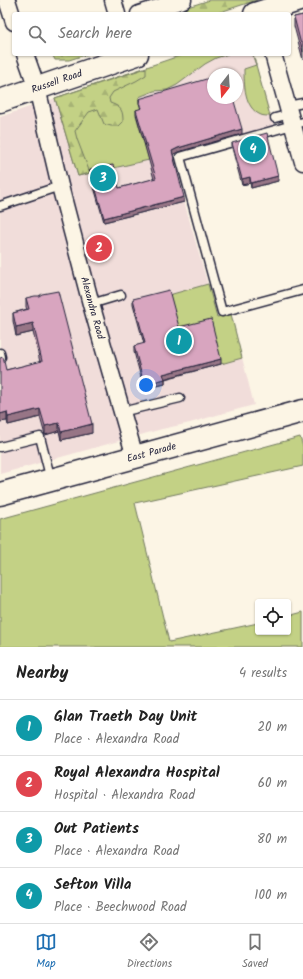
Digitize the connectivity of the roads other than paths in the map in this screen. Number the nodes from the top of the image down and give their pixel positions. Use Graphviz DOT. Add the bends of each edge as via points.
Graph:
graph roads {
  1 [pos="7,0"];
  2 [pos="113,0"];
  3 [pos="183,0"];
  4 [pos="299,0"];
  5 [pos="116,12"];
  6 [pos="145,12"];
  7 [pos="263,12"];
  8 [pos="12,16"];
  9 [pos="26,56"];
  10 [pos="131,56"];
  11 [pos="274,56"];
  12 [pos="37,88"];
  13 [pos="0,101"];
  14 [pos="292,115"];
  15 [pos="303,162"];
  16 [pos="60,186"];
  17 [pos="0,206"];
  18 [pos="303,290"];
  19 [pos="121,295"];
  20 [pos="91,304"];
  21 [pos="180,398"];
  22 [pos="303,411"];
  23 [pos="121,412"];
  24 [pos="0,447"];
  25 [pos="135,457"];
  26 [pos="51,480"];
  27 [pos="0,494"];
  1 -- 8 [label="street"];
  2 -- 5 [label="street"];
  3 -- 6 [label="street"];
  4 -- 7 [label="main road"];
  9 -- 12 [label="street, Alexandra Road"];
  10 -- 12 [label="main road, Russell Road"];
  11 -- 14 [label="street"];
  12 -- 13 [label="main road, Russell Road"];
  12 -- 16 [label="street, Alexandra Road"];
  14 -- 15 [label="street"];
  14 -- 18 [label="lane" via="180,157 222,312"];
  16 -- 17 [label="lane"];
  16 -- 20 [label="street, Alexandra Road"];
  19 -- 20 [label="lane"];
  20 -- 23 [label="street, Alexandra Road"];
  21 -- 23 [label="lane"];
  22 -- 25 [label="main road, East Parade"];
  23 -- 25 [label="street, Alexandra Road"];
  24 -- 26 [label="lane" via="40,437"];
  25 -- 26 [label="main road, East Parade"];
  26 -- 27 [label="main road, East Parade"];
}
